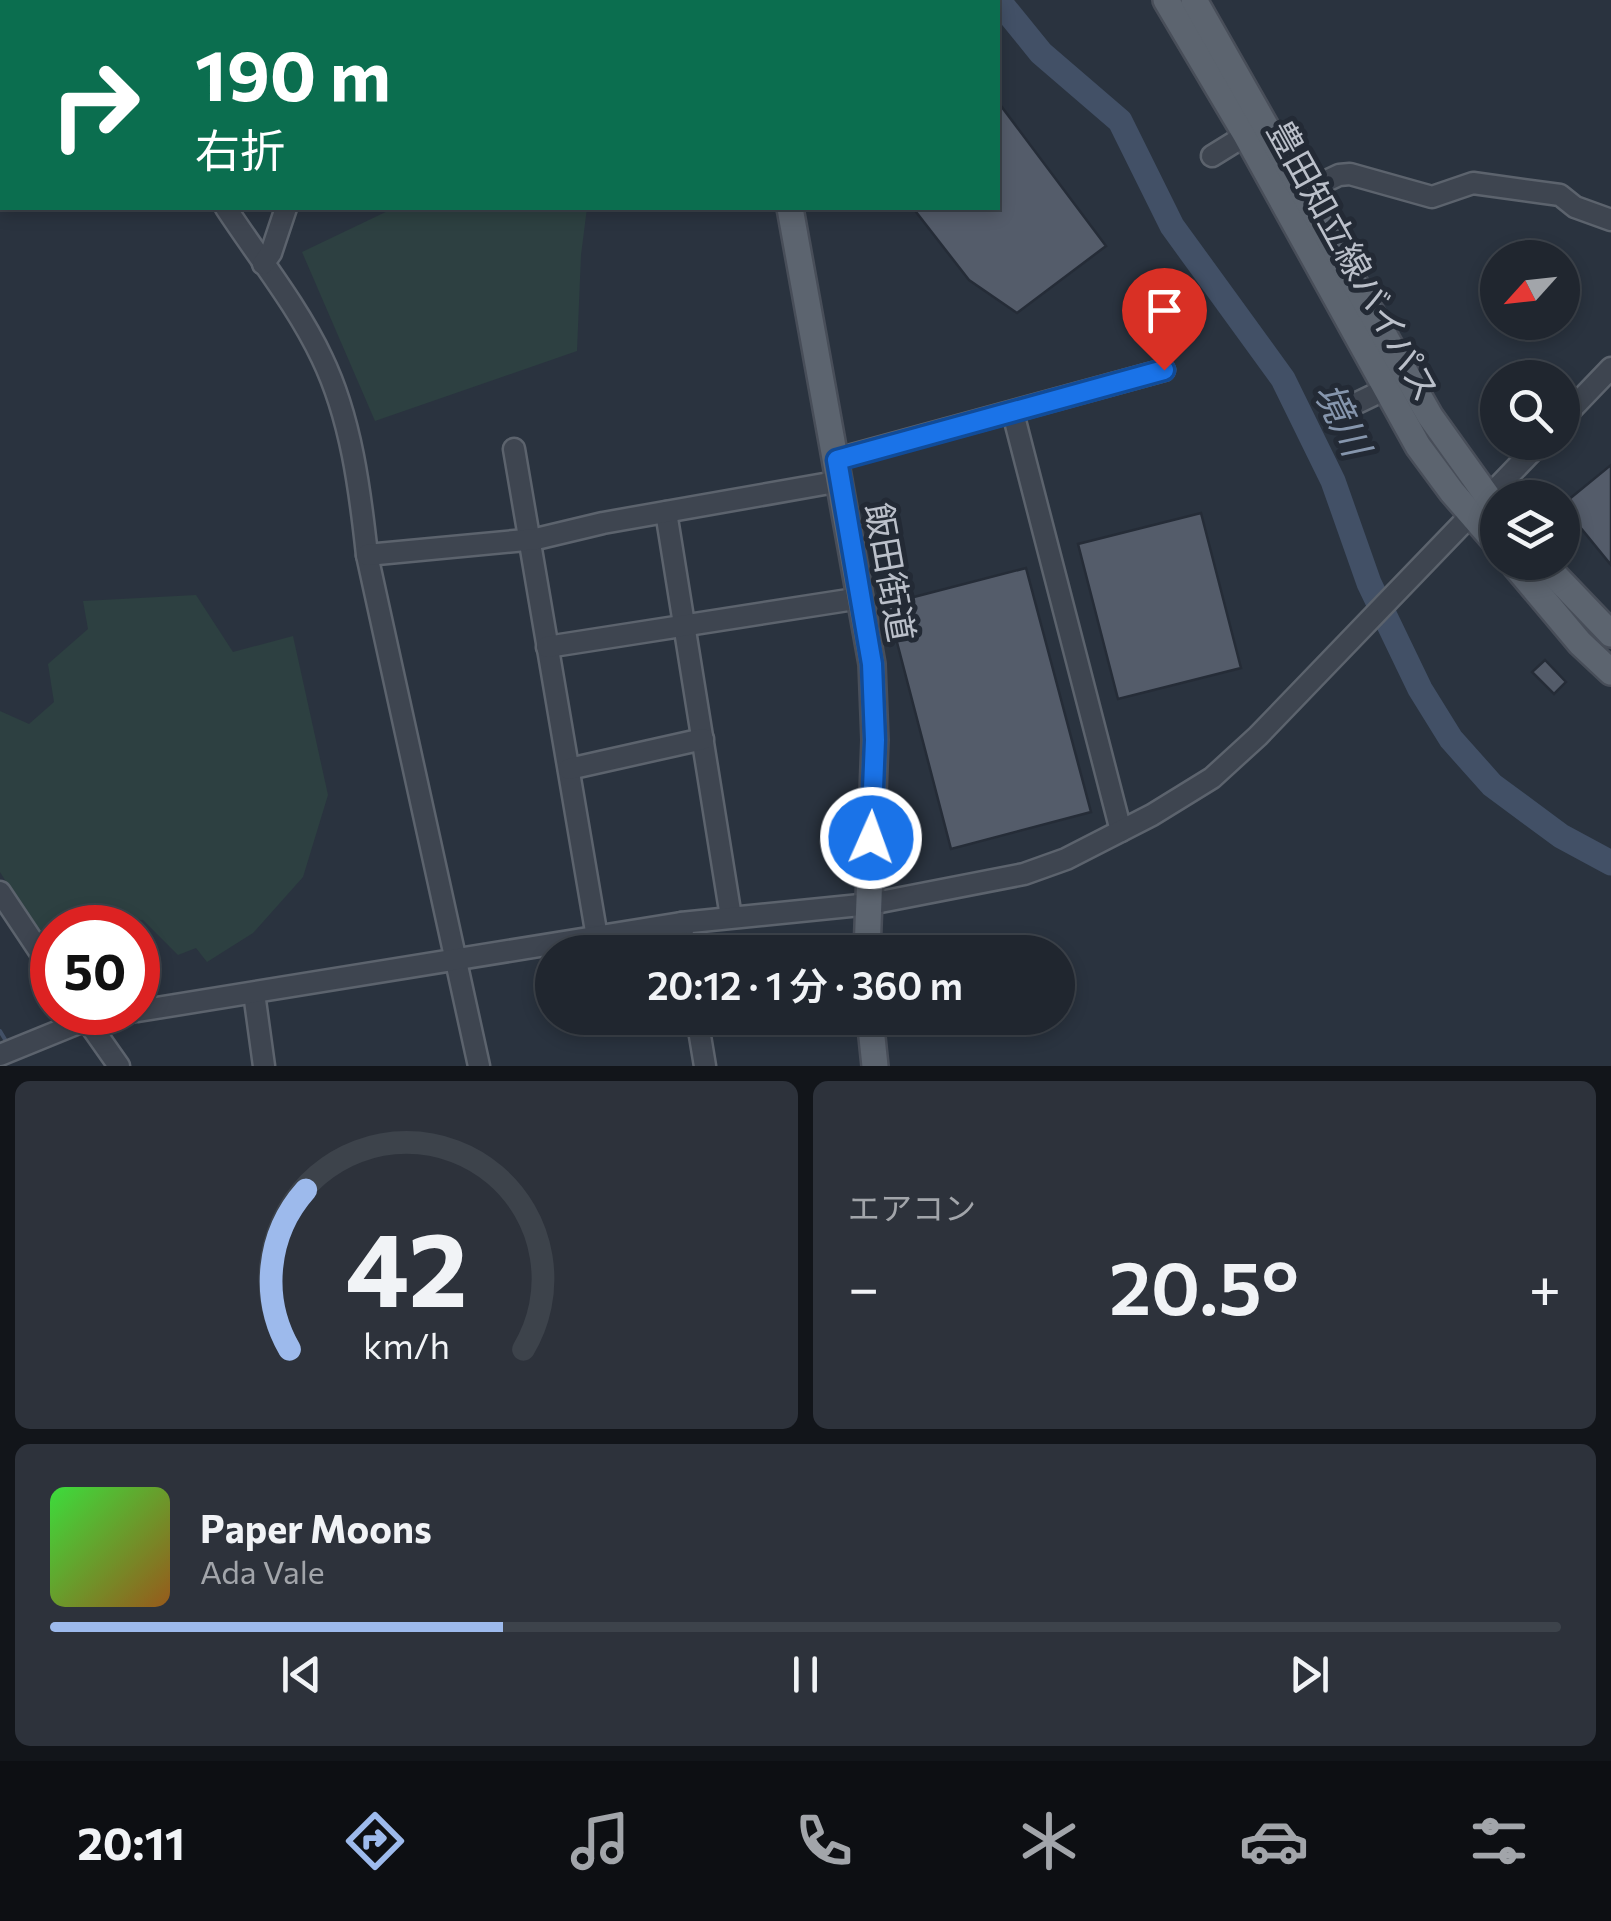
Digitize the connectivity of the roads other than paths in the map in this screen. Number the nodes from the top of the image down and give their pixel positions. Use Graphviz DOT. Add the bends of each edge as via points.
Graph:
graph roads {
  1 [pos="1166,0"];
  2 [pos="1194,0"];
  3 [pos="1246,135"];
  4 [pos="1212,156"];
  5 [pos="1305,191"];
  6 [pos="227,210"];
  7 [pos="285,210"];
  8 [pos="790,210"];
  9 [pos="1611,220"];
  10 [pos="262,264"];
  11 [pos="1611,368"];
  12 [pos="1164,370"];
  13 [pos="1386,389"];
  14 [pos="1580,400"];
  15 [pos="1357,403"];
  16 [pos="1013,413"];
  17 [pos="514,449"];
  18 [pos="1526,460"];
  19 [pos="839,470"];
  20 [pos="1509,480"];
  21 [pos="1480,498"];
  22 [pos="1480,503"];
  23 [pos="666,512"];
  24 [pos="1480,513"];
  25 [pos="528,538"];
  26 [pos="368,555"];
  27 [pos="1527,580"];
  28 [pos="1559,580"];
  29 [pos="861,598"];
  30 [pos="685,626"];
  31 [pos="1611,634"];
  32 [pos="547,648"];
  33 [pos="1611,672"];
  34 [pos="703,739"];
  35 [pos="569,768"];
  36 [pos="1121,831"];
  37 [pos="0,892"];
  38 [pos="870,904"];
  39 [pos="732,917"];
  40 [pos="682,923"];
  41 [pos="597,935"];
  42 [pos="609,935"];
  43 [pos="684,935"];
  44 [pos="869,935"];
  45 [pos="30,937"];
  46 [pos="535,946"];
  47 [pos="457,958"];
  48 [pos="254,992"];
  49 [pos="160,1008"];
  50 [pos="43,1035"];
  51 [pos="97,1035"];
  52 [pos="700,1035"];
  53 [pos="872,1035"];
  54 [pos="0,1055"];
  55 [pos="119,1066"];
  56 [pos="264,1066"];
  57 [pos="478,1066"];
  58 [pos="705,1066"];
  59 [pos="875,1066"];
  1 -- 3 [label="main road, 豊田知立線バイパス"];
  2 -- 5 [label="main road, 豊田知立線バイパス"];
  3 -- 4 [label="street"];
  3 -- 13 [label="main road, 豊田知立線バイパス"];
  5 -- 9 [label="street" via="1350,174 1432,197 1474,182 1560,195"];
  5 -- 21 [label="main road, 豊田知立線バイパス"];
  6 -- 10 [label="street"];
  7 -- 10 [label="street"];
  8 -- 19 [label="main road, 飯田街道"];
  10 -- 26 [label="street" via="311,336 331,380"];
  11 -- 14 [label="street"];
  12 -- 16 [label="street"];
  13 -- 15 [label="street"];
  13 -- 22 [label="main road, 豊田知立線バイパス" via="1418,446"];
  16 -- 19 [label="street"];
  16 -- 36 [label="street"];
  17 -- 25 [label="street"];
  18 -- 20 [label="street"];
  19 -- 23 [label="street"];
  19 -- 29 [label="main road, 飯田街道"];
  23 -- 25 [label="street"];
  23 -- 30 [label="street"];
  24 -- 36 [label="street" via="1212,778"];
  25 -- 26 [label="street"];
  25 -- 32 [label="street"];
  26 -- 47 [label="street"];
  27 -- 33 [label="main road"];
  28 -- 31 [label="main road"];
  29 -- 30 [label="street"];
  29 -- 38 [label="main road, 飯田街道" via="875,735"];
  30 -- 32 [label="street"];
  30 -- 34 [label="street"];
  32 -- 35 [label="street"];
  34 -- 35 [label="street"];
  34 -- 39 [label="street"];
  35 -- 41 [label="street"];
  36 -- 38 [label="street" via="1024,874"];
  37 -- 45 [label="street"];
  38 -- 39 [label="street"];
  38 -- 44 [label="main road, 飯田街道"];
  39 -- 40 [label="street"];
  40 -- 42 [label="street"];
  40 -- 43 [label="street"];
  46 -- 47 [label="street"];
  47 -- 48 [label="street"];
  47 -- 57 [label="street"];
  48 -- 49 [label="street"];
  48 -- 56 [label="street"];
  50 -- 54 [label="street"];
  51 -- 55 [label="street"];
  52 -- 58 [label="street"];
  53 -- 59 [label="main road"];
}
